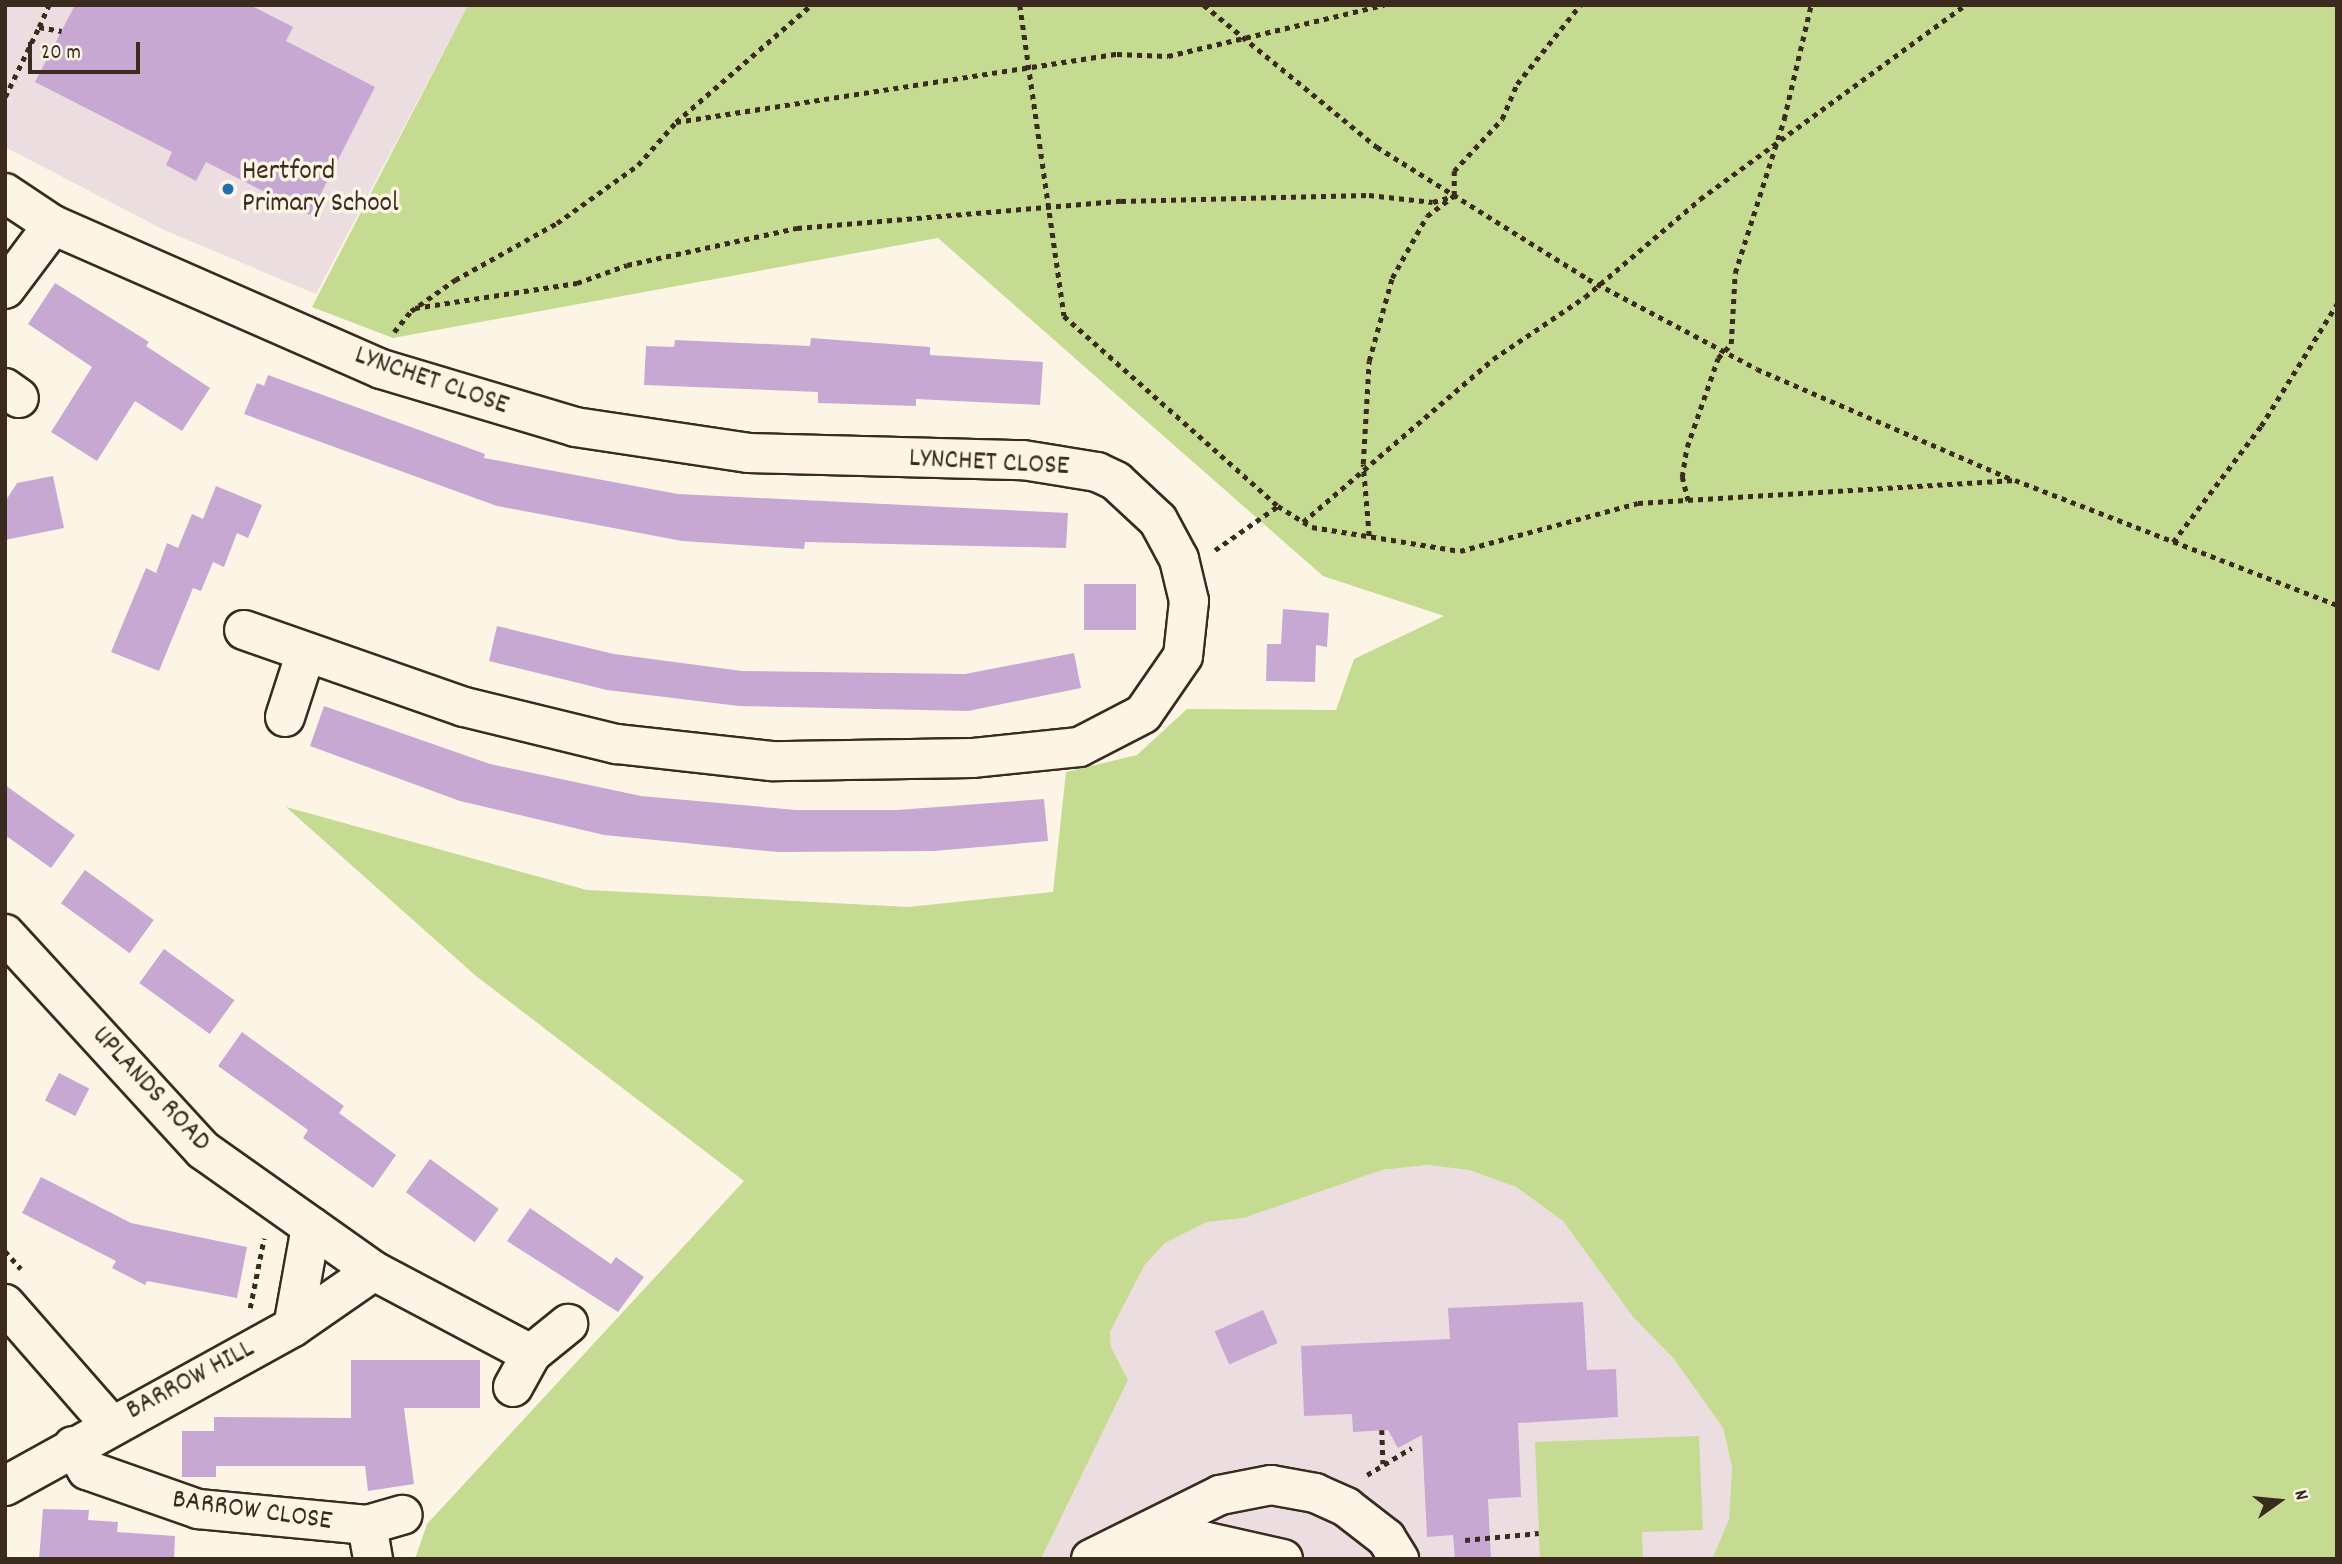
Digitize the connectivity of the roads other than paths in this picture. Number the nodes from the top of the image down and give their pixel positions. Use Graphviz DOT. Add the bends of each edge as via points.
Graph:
graph roads {
  1 [pos="5,193"];
  2 [pos="53,225"];
  3 [pos="5,289"];
  4 [pos="244,630"];
  5 [pos="306,652"];
  6 [pos="285,717"];
  7 [pos="5,934"];
  8 [pos="312,1227"];
  9 [pos="374,1271"];
  10 [pos="16,1290"];
  11 [pos="568,1324"];
  12 [pos="293,1327"];
  13 [pos="531,1354"];
  14 [pos="513,1387"];
  15 [pos="110,1424"];
  16 [pos="73,1446"];
  17 [pos="5,1486"];
  18 [pos="403,1515"];
  19 [pos="370,1542"];
  20 [pos="1107,1550"];
  21 [pos="1283,1559"];
  22 [pos="1399,1559"];
  1 -- 2 [label="street, LYNCHET CLOSE"];
  2 -- 3 [label="street"];
  2 -- 5 [label="street, LYNCHET CLOSE" via="381,369 575,427 748,453 1070,466 1116,481 1163,529 1183,572 1189,639 1160,696 1109,736 1039,755 841,760 694,757 499,716"];
  4 -- 5 [label="street, LYNCHET CLOSE"];
  5 -- 6 [label="street"];
  7 -- 8 [label="street, UPLANDS ROAD" via="170,1119 203,1150"];
  8 -- 9 [label="street, UPLANDS ROAD"];
  8 -- 12 [label="street"];
  9 -- 12 [label="street, BARROW HILL"];
  9 -- 13 [label="street, UPLANDS ROAD"];
  10 -- 15 [label="street"];
  11 -- 13 [label="street"];
  12 -- 15 [label="street, BARROW HILL"];
  13 -- 14 [label="street"];
  15 -- 16 [label="street, BARROW HILL"];
  16 -- 17 [label="street, BARROW HILL"];
  16 -- 19 [label="street, BARROW CLOSE" via="87,1470 162,1500"];
  18 -- 19 [label="street, BARROW CLOSE"];
  20 -- 21 [label="street" via="1183,1538"];
  20 -- 22 [label="street" via="1234,1489 1271,1485 1315,1493 1346,1507 1386,1538"];
}
